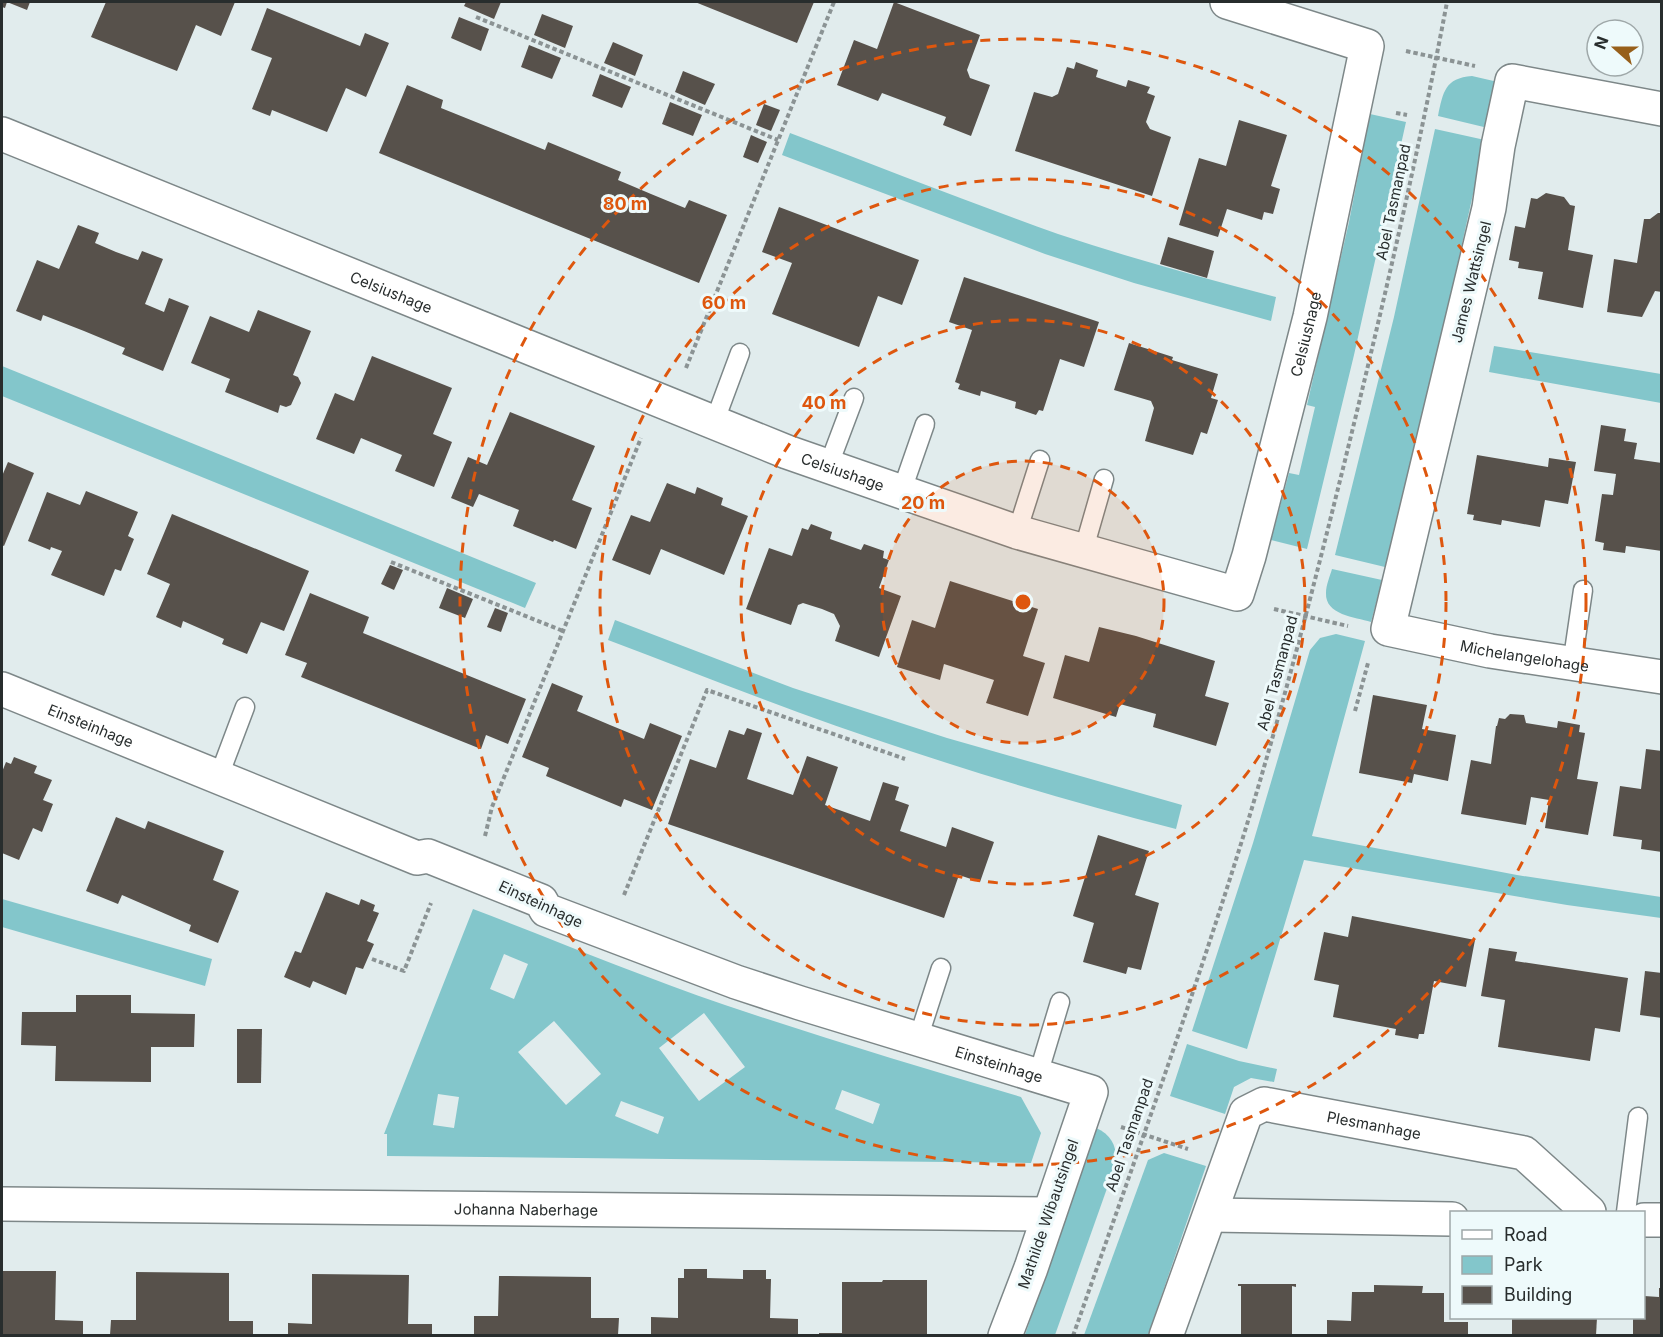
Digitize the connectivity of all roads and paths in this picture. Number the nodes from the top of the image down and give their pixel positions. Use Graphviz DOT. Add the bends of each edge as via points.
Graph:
graph roads {
  1 [pos="834,2"];
  2 [pos="1227,2"];
  3 [pos="1447,4"];
  4 [pos="476,17"];
  5 [pos="1381,47"];
  6 [pos="1436,58"];
  7 [pos="1478,67"];
  8 [pos="1662,109"];
  9 [pos="2,134"];
  10 [pos="778,140"];
  11 [pos="740,353"];
  12 [pos="685,371"];
  13 [pos="854,398"];
  14 [pos="714,423"];
  15 [pos="925,424"];
  16 [pos="642,437"];
  17 [pos="1040,460"];
  18 [pos="828,467"];
  19 [pos="1104,479"];
  20 [pos="901,493"];
  21 [pos="1017,532"];
  22 [pos="1083,552"];
  23 [pos="391,562"];
  24 [pos="1583,590"];
  25 [pos="1264,607"];
  26 [pos="1305,616"];
  27 [pos="563,631"];
  28 [pos="1372,637"];
  29 [pos="1572,665"];
  30 [pos="1662,677"];
  31 [pos="2,689"];
  32 [pos="245,707"];
  33 [pos="1355,711"];
  34 [pos="905,759"];
  35 [pos="219,776"];
  36 [pos="482,842"];
  37 [pos="434,895"];
  38 [pos="622,900"];
  39 [pos="372,959"];
  40 [pos="941,968"];
  41 [pos="1060,1002"];
  42 [pos="918,1039"];
  43 [pos="1038,1075"];
  44 [pos="1091,1092"];
  45 [pos="1638,1117"];
  46 [pos="1111,1124"];
  47 [pos="1142,1134"];
  48 [pos="1189,1149"];
  49 [pos="2,1204"];
  50 [pos="1587,1211"];
  51 [pos="1626,1211"];
  52 [pos="1049,1215"];
  53 [pos="1210,1215"];
  54 [pos="1450,1219"];
  55 [pos="1645,1220"];
  56 [pos="1662,1221"];
  57 [pos="1005,1335"];
  58 [pos="1073,1335"];
  59 [pos="1166,1335"];
  1 -- 10 [label="path"];
  2 -- 5 [label="street"];
  3 -- 6 [label="path, Abel Tasmanpad"];
  4 -- 10 [label="path"];
  5 -- 6 [label="path"];
  5 -- 22 [label="street, Celsiushage" via="1237,594"];
  6 -- 7 [label="path"];
  6 -- 26 [label="path, Abel Tasmanpad" via="1384,303"];
  8 -- 28 [label="street, James Wattsingel" via="1512,81 1490,208"];
  9 -- 14 [label="street, Celsiushage"];
  10 -- 12 [label="path"];
  11 -- 14 [label="lane"];
  13 -- 18 [label="lane"];
  14 -- 18 [label="street, Celsiushage"];
  15 -- 20 [label="lane"];
  16 -- 27 [label="path"];
  17 -- 21 [label="lane"];
  18 -- 20 [label="street, Celsiushage"];
  19 -- 22 [label="lane"];
  20 -- 21 [label="street, Celsiushage"];
  21 -- 22 [label="street, Celsiushage"];
  23 -- 27 [label="path"];
  24 -- 29 [label="lane"];
  25 -- 26 [label="path"];
  26 -- 28 [label="path"];
  26 -- 47 [label="path, Abel Tasmanpad" via="1247,823"];
  27 -- 36 [label="path" via="492,807"];
  28 -- 29 [label="street, Michelangelohage"];
  28 -- 33 [label="path"];
  29 -- 30 [label="street, Michelangelohage"];
  31 -- 35 [label="street, Einsteinhage"];
  32 -- 35 [label="lane"];
  34 -- 38 [label="path" via="707,690"];
  35 -- 42 [label="street, Einsteinhage" via="417,858 428,856 541,901 546,910 671,958 789,1000"];
  37 -- 39 [label="path" via="404,971"];
  40 -- 42 [label="lane"];
  41 -- 43 [label="lane"];
  42 -- 43 [label="street, Einsteinhage"];
  43 -- 44 [label="street, Einsteinhage"];
  44 -- 52 [label="street, Mathilde Wibautsingel"];
  45 -- 51 [label="lane"];
  46 -- 47 [label="path"];
  47 -- 48 [label="path"];
  47 -- 58 [label="path, Abel Tasmanpad"];
  49 -- 52 [label="street, Johanna Naberhage"];
  50 -- 53 [label="street, Plesmanhage" via="1524,1153 1264,1104 1246,1113"];
  52 -- 57 [label="street, Mathilde Wibautsingel"];
  53 -- 54 [label="street"];
  53 -- 59 [label="street, Plesmanhage"];
  55 -- 56 [label="street"];
}
